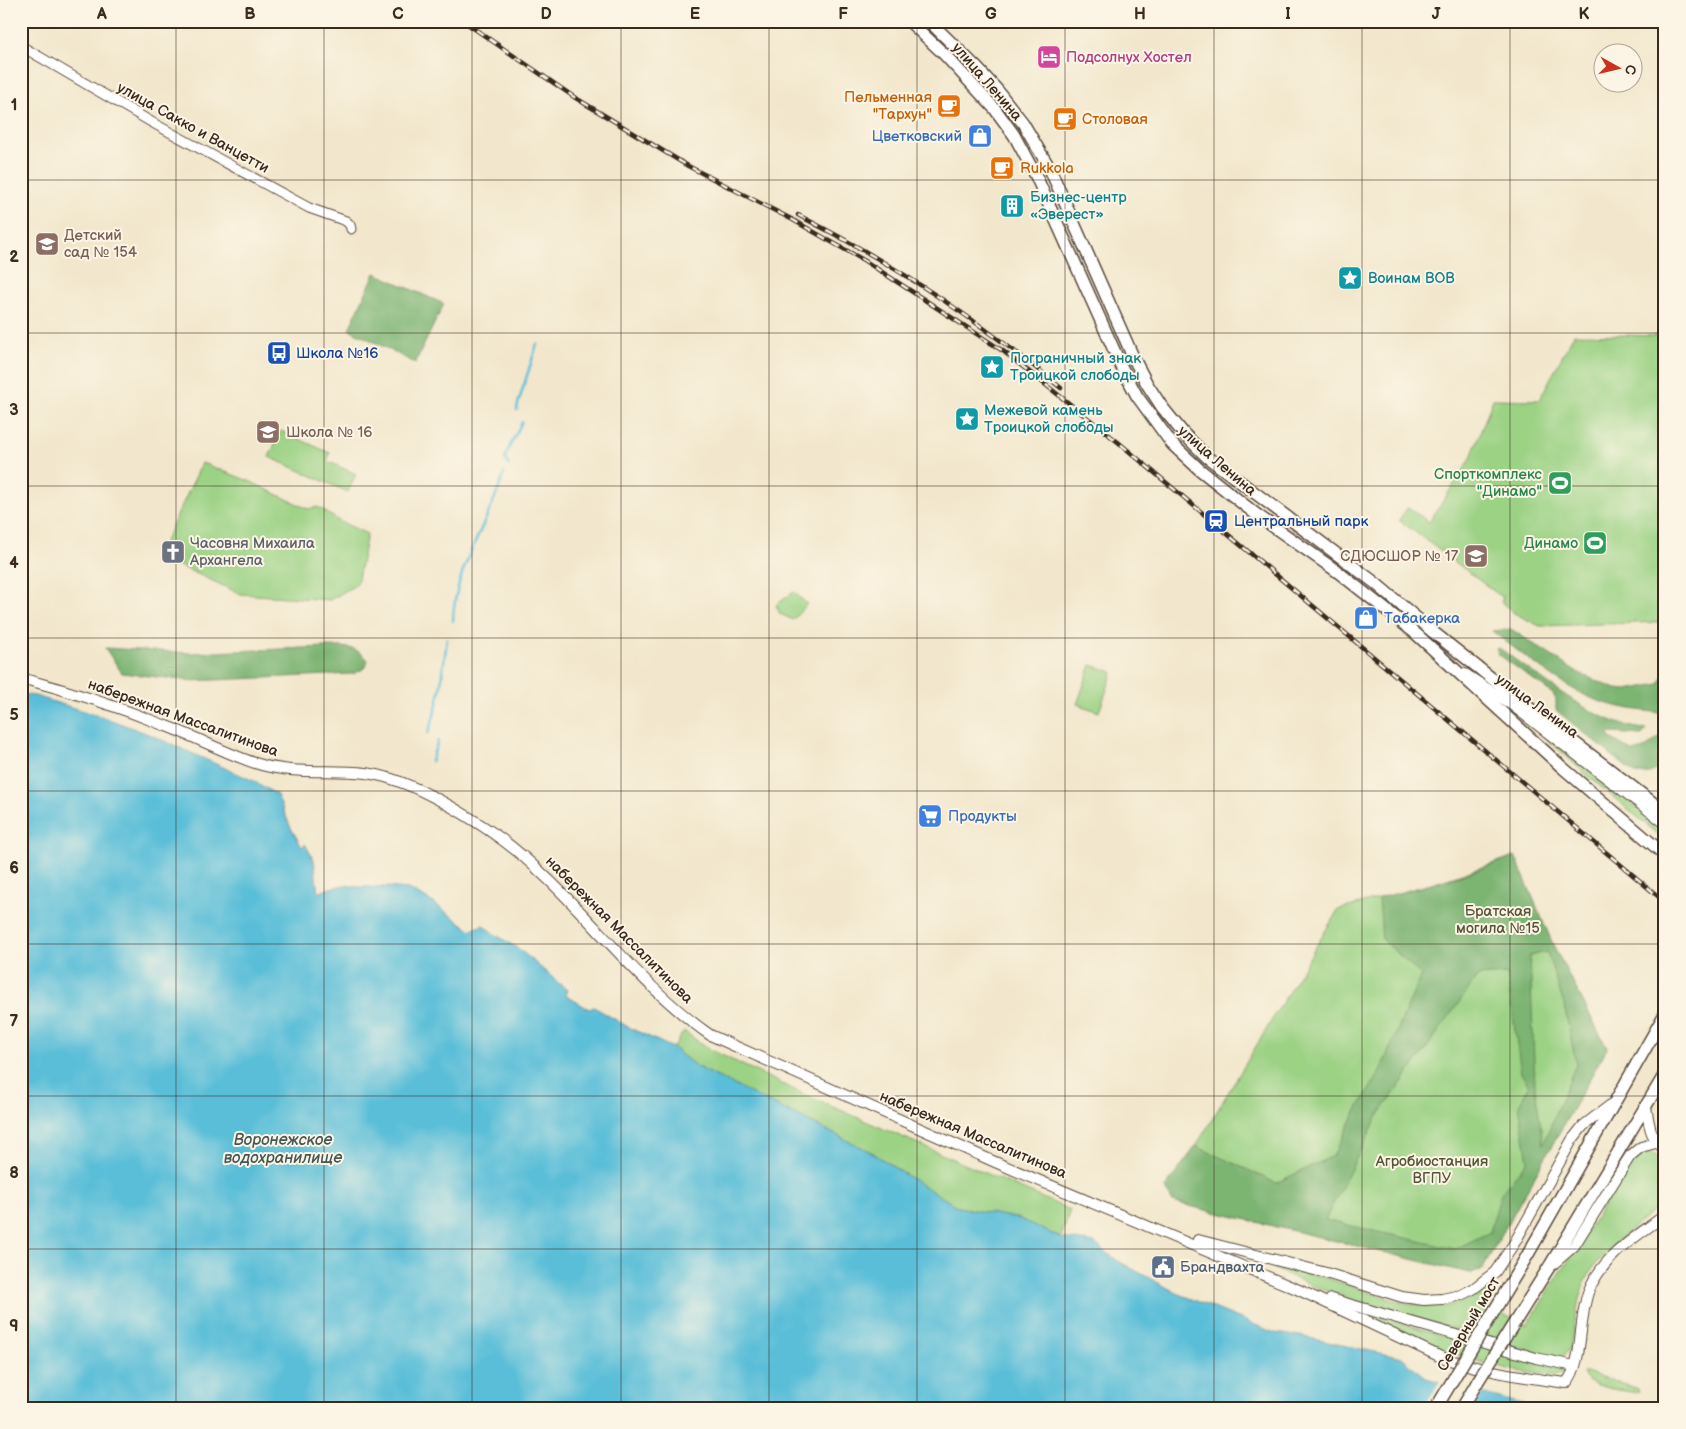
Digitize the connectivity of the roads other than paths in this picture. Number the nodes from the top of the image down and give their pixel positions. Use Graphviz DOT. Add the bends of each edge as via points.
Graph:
graph roads {
  1 [pos="910,21"];
  2 [pos="929,21"];
  3 [pos="21,46"];
  4 [pos="352,229"];
  5 [pos="1421,622"];
  6 [pos="1414,632"];
  7 [pos="1446,661"];
  8 [pos="21,678"];
  9 [pos="1665,812"];
  10 [pos="1665,823"];
  11 [pos="1665,855"];
  12 [pos="1664,1014"];
  13 [pos="1665,1074"];
  14 [pos="1614,1101"];
  15 [pos="1646,1107"];
  16 [pos="1660,1146"];
  17 [pos="1665,1215"];
  18 [pos="1163,1231"];
  19 [pos="1549,1267"];
  20 [pos="1299,1290"];
  21 [pos="1574,1366"];
  22 [pos="1436,1408"];
  23 [pos="1462,1408"];
  1 -- 6 [label="main road, улица Ленина" via="995,109 1014,135 1036,176 1122,368 1137,396 1172,444 1257,515 1338,572"];
  2 -- 5 [label="main road, улица Ленина" via="982,73 1023,123 1050,169 1134,359 1162,407 1183,433 1207,457 1374,582"];
  3 -- 4 [label="street, улица Сакко и Ванцетти" via="152,123 308,208 346,221"];
  5 -- 6 [label="main road"];
  5 -- 9 [label="main road, улица Ленина"];
  6 -- 7 [label="main road, улица Ленина"];
  7 -- 10 [label="main road, улица Ленина" via="1512,705"];
  7 -- 11 [label="main road" via="1563,768"];
  8 -- 18 [label="main road, набережная Массалитинова" via="111,705 270,768 367,773 408,785 493,833 526,860 651,986 688,1020 710,1035 995,1162"];
  12 -- 14 [label="main road, Северный мост"];
  13 -- 15 [label="main road"];
  14 -- 18 [label="main road" via="1583,1126 1572,1140 1495,1272 1461,1295 1424,1300 1402,1296"];
  14 -- 22 [label="main road, Северный мост, bridge"];
  15 -- 16 [label="main road" via="1652,1134"];
  15 -- 19 [label="main road"];
  16 -- 19 [label="main road" via="1641,1147 1630,1156 1574,1246"];
  17 -- 21 [label="main road" via="1629,1240 1597,1276 1584,1308"];
  18 -- 20 [label="main road, набережная Массалитинова"];
  19 -- 23 [label="main road, bridge"];
  20 -- 21 [label="main road, набережная Массалитинова"];
  20 -- 21 [label="main road, набережная Массалитинова" via="1442,1357 1479,1369 1566,1383"];
}
